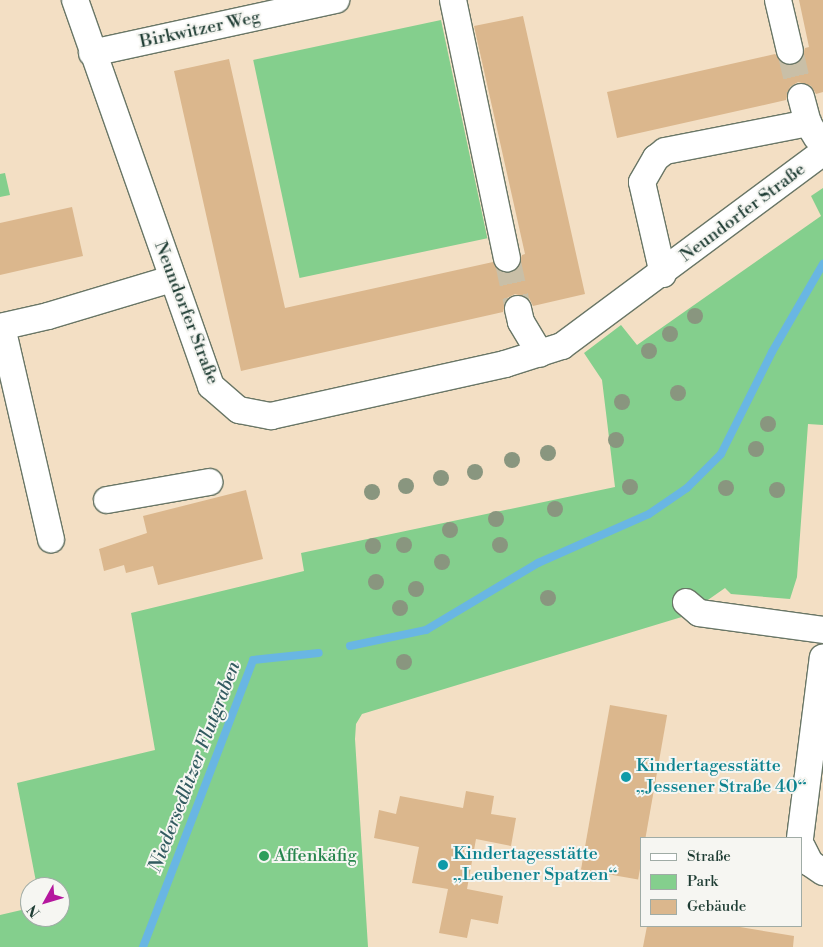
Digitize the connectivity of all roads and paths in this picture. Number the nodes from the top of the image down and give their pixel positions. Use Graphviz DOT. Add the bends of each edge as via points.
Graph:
graph roads {
  1 [pos="75,0"];
  2 [pos="336,0"];
  3 [pos="453,0"];
  4 [pos="778,0"];
  5 [pos="790,51"];
  6 [pos="92,54"];
  7 [pos="801,97"];
  8 [pos="808,123"];
  9 [pos="823,148"];
  10 [pos="823,152"];
  11 [pos="507,258"];
  12 [pos="663,274"];
  13 [pos="171,279"];
  14 [pos="518,309"];
  15 [pos="1,327"];
  16 [pos="540,354"];
  17 [pos="11,409"];
  18 [pos="209,482"];
  19 [pos="108,500"];
  20 [pos="51,539"];
  21 [pos="686,602"];
  22 [pos="823,630"];
  23 [pos="823,657"];
  24 [pos="800,837"];
  25 [pos="803,849"];
  26 [pos="823,872"];
  1 -- 6 [label="street, Neundorfer Straße"];
  2 -- 6 [label="street, Birkwitzer Weg"];
  3 -- 11 [label="street"];
  4 -- 5 [label="street"];
  6 -- 13 [label="street, Neundorfer Straße"];
  7 -- 8 [label="street"];
  8 -- 9 [label="street"];
  8 -- 12 [label="street, Neundorfer Straße" via="665,151 656,158 642,182"];
  10 -- 12 [label="street, Neundorfer Straße"];
  12 -- 16 [label="street, Neundorfer Straße" via="562,346"];
  13 -- 15 [label="street"];
  13 -- 16 [label="street, Neundorfer Straße" via="211,386 239,410 271,416"];
  14 -- 16 [label="street" via="521,322"];
  15 -- 17 [label="street"];
  17 -- 20 [label="street"];
  18 -- 19 [label="street"];
  21 -- 22 [label="street" via="699,613"];
  23 -- 24 [label="street"];
  25 -- 26 [label="street" via="810,863"];
}
